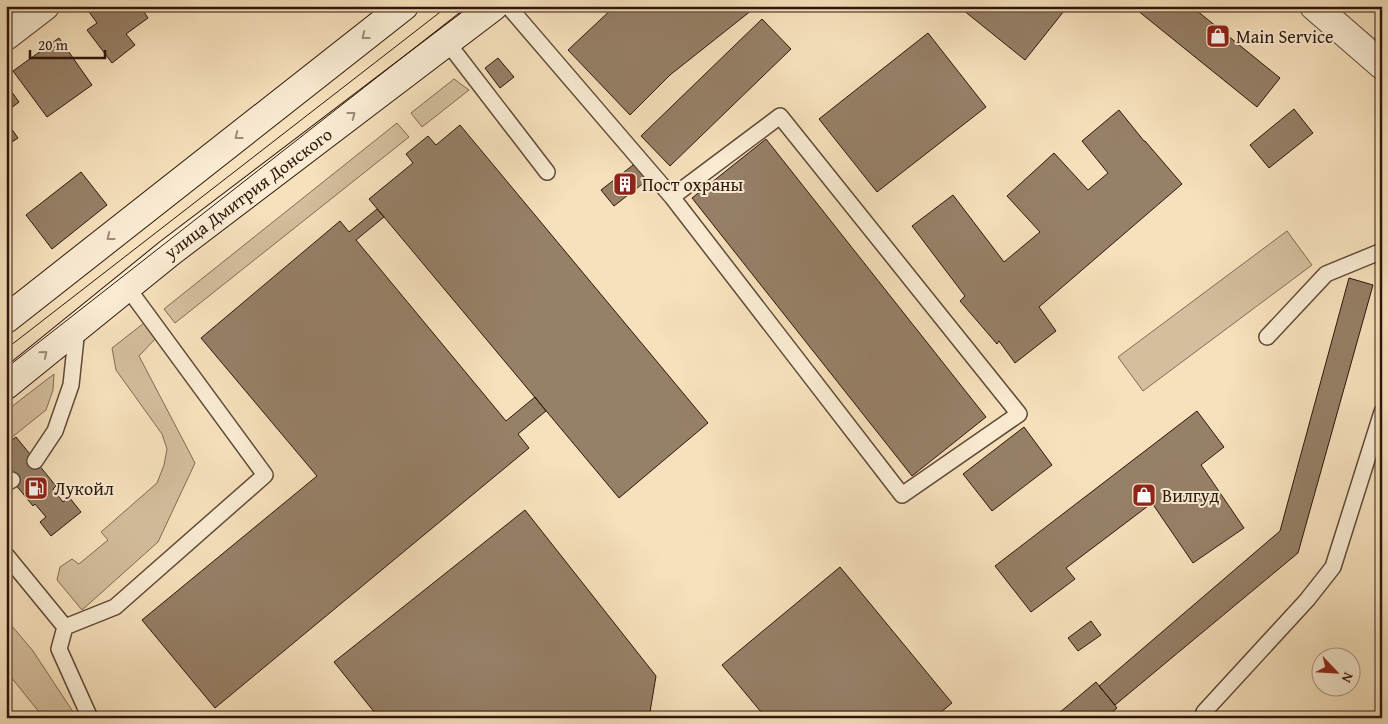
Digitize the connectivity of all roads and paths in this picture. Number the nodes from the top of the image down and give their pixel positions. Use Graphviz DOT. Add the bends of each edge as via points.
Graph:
graph roads {
  1 [pos="45,6"];
  2 [pos="404,6"];
  3 [pos="494,6"];
  4 [pos="508,6"];
  5 [pos="1314,6"];
  6 [pos="6,36"];
  7 [pos="447,42"];
  8 [pos="1382,65"];
  9 [pos="547,172"];
  10 [pos="672,197"];
  11 [pos="1382,251"];
  12 [pos="127,287"];
  13 [pos="6,319"];
  14 [pos="77,328"];
  15 [pos="1267,337"];
  16 [pos="6,385"];
  17 [pos="1382,412"];
  18 [pos="35,461"];
  19 [pos="6,555"];
  20 [pos="65,627"];
  21 [pos="90,718"];
  22 [pos="1204,718"];
  1 -- 6 [label="street"];
  2 -- 13 [label="street, one-way"];
  3 -- 7 [label="street, улица Дмитрия Донского"];
  4 -- 10 [label="lane"];
  5 -- 8 [label="street"];
  7 -- 9 [label="lane"];
  12 -- 7 [label="street, улица Дмитрия Донского, one-way"];
  10 -- 10 [label="lane" via="902,495 1019,414 780,116"];
  11 -- 15 [label="lane" via="1326,274"];
  12 -- 14 [label="street, улица Дмитрия Донского"];
  12 -- 20 [label="lane" via="265,475 114,607"];
  16 -- 14 [label="street, улица Дмитрия Донского, one-way"];
  14 -- 18 [label="lane" via="72,385 55,431"];
  17 -- 22 [label="lane" via="1333,567 1307,600 1204,712"];
  19 -- 20 [label="lane"];
  20 -- 21 [label="lane" via="59,649"];
}
